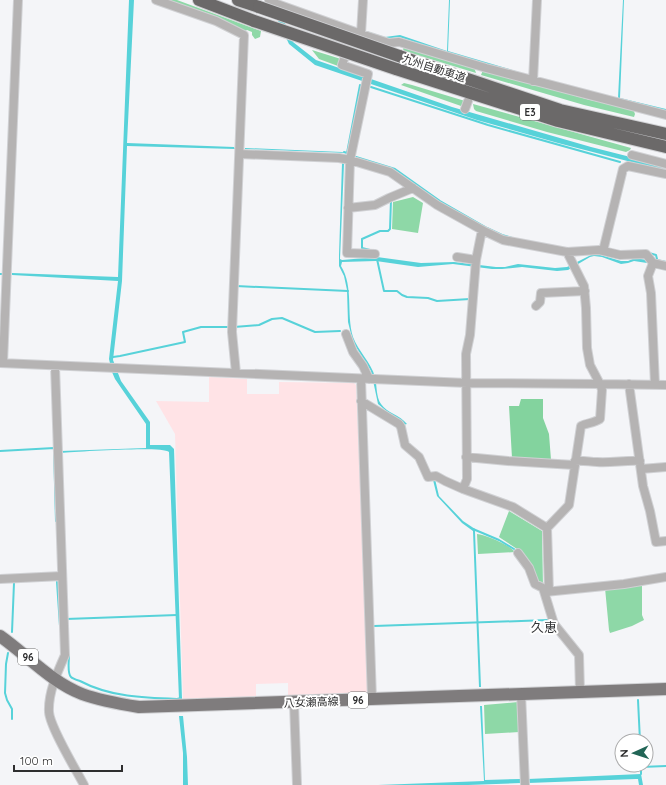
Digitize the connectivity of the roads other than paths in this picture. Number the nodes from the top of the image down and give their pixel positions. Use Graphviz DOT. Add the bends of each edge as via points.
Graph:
graph roads {
  1 [pos="18,0"];
  2 [pos="156,0"];
  3 [pos="198,0"];
  4 [pos="238,0"];
  5 [pos="269,0"];
  6 [pos="363,0"];
  7 [pos="537,0"];
  8 [pos="357,33"];
  9 [pos="533,81"];
  10 [pos="468,101"];
  11 [pos="465,109"];
  12 [pos="666,115"];
  13 [pos="666,134"];
  14 [pos="666,147"];
  15 [pos="240,154"];
  16 [pos="632,155"];
  17 [pos="350,160"];
  18 [pos="666,164"];
  19 [pos="666,174"];
  20 [pos="413,188"];
  21 [pos="348,208"];
  22 [pos="482,230"];
  23 [pos="603,251"];
  24 [pos="566,252"];
  25 [pos="375,254"];
  26 [pos="457,257"];
  27 [pos="476,260"];
  28 [pos="653,263"];
  29 [pos="666,266"];
  30 [pos="585,291"];
  31 [pos="536,306"];
  32 [pos="346,334"];
  33 [pos="1,363"];
  34 [pos="55,366"];
  35 [pos="236,373"];
  36 [pos="361,379"];
  37 [pos="369,379"];
  38 [pos="467,383"];
  39 [pos="600,384"];
  40 [pos="629,384"];
  41 [pos="655,385"];
  42 [pos="666,385"];
  43 [pos="361,401"];
  44 [pos="466,457"];
  45 [pos="574,463"];
  46 [pos="640,465"];
  47 [pos="666,467"];
  48 [pos="463,489"];
  49 [pos="547,528"];
  50 [pos="666,541"];
  51 [pos="518,553"];
  52 [pos="62,576"];
  53 [pos="666,578"];
  54 [pos="0,579"];
  55 [pos="547,592"];
  56 [pos="0,636"];
  57 [pos="56,680"];
  58 [pos="666,689"];
  59 [pos="580,692"];
  60 [pos="521,693"];
  61 [pos="372,699"];
  62 [pos="294,702"];
  63 [pos="84,785"];
  64 [pos="297,785"];
  65 [pos="525,785"];
  1 -- 33 [label="street"];
  2 -- 15 [label="street" via="216,21 244,35"];
  3 -- 14 [label="highway, 九州自動車道 / E3, bridge" via="396,69 558,121"];
  4 -- 13 [label="highway, 九州自動車道 / E3, bridge" via="560,110"];
  5 -- 8 [label="street"];
  6 -- 8 [label="street"];
  7 -- 9 [label="street"];
  8 -- 9 [label="street" via="389,43 399,42 480,70"];
  8 -- 17 [label="street" via="342,65 368,74"];
  9 -- 12 [label="street"];
  10 -- 11 [label="street"];
  15 -- 17 [label="street"];
  15 -- 35 [label="street" via="232,332"];
  16 -- 18 [label="street"];
  17 -- 20 [label="street" via="390,172"];
  17 -- 21 [label="street"];
  19 -- 23 [label="street" via="628,166 624,169"];
  20 -- 21 [label="street" via="375,205"];
  20 -- 22 [label="street" via="437,205"];
  21 -- 25 [label="street" via="347,253"];
  22 -- 24 [label="street" via="503,240"];
  22 -- 27 [label="street"];
  23 -- 24 [label="street"];
  23 -- 28 [label="street" via="620,256 646,254"];
  24 -- 30 [label="street"];
  26 -- 27 [label="street"];
  27 -- 38 [label="street" via="466,354"];
  28 -- 29 [label="street"];
  28 -- 41 [label="street" via="648,276"];
  30 -- 31 [label="street" via="541,293 540,302"];
  30 -- 39 [label="street" via="587,348 590,365"];
  32 -- 37 [label="street"];
  33 -- 34 [label="street"];
  34 -- 35 [label="street"];
  34 -- 52 [label="street"];
  35 -- 36 [label="street"];
  36 -- 37 [label="street"];
  36 -- 43 [label="street"];
  37 -- 38 [label="street"];
  38 -- 39 [label="street"];
  38 -- 44 [label="street"];
  39 -- 40 [label="street"];
  39 -- 45 [label="street" via="600,419 581,426"];
  40 -- 41 [label="street"];
  40 -- 46 [label="street"];
  41 -- 42 [label="street"];
  43 -- 48 [label="street" via="399,424 405,445 419,457 428,477 436,476"];
  43 -- 61 [label="street"];
  44 -- 45 [label="street"];
  44 -- 48 [label="street" via="467,478"];
  45 -- 46 [label="street" via="580,460 598,463 626,460"];
  45 -- 49 [label="street" via="569,505"];
  46 -- 47 [label="street"];
  46 -- 50 [label="street" via="656,542"];
  48 -- 49 [label="street" via="513,507"];
  49 -- 55 [label="street"];
  51 -- 55 [label="street" via="529,568 535,584"];
  52 -- 54 [label="street"];
  52 -- 57 [label="street" via="65,655"];
  53 -- 55 [label="street"];
  55 -- 59 [label="street" via="554,624 579,655"];
  56 -- 57 [label="main road, 八女瀬高線 / 96"];
  57 -- 62 [label="main road, 八女瀬高線 / 96" via="81,694 110,703 139,707"];
  57 -- 63 [label="street" via="50,699 49,714"];
  58 -- 59 [label="main road, 八女瀬高線 / 96"];
  59 -- 60 [label="main road, 八女瀬高線 / 96"];
  60 -- 61 [label="main road, 八女瀬高線 / 96"];
  60 -- 65 [label="street"];
  61 -- 62 [label="main road, 八女瀬高線 / 96"];
  62 -- 64 [label="street"];
}
